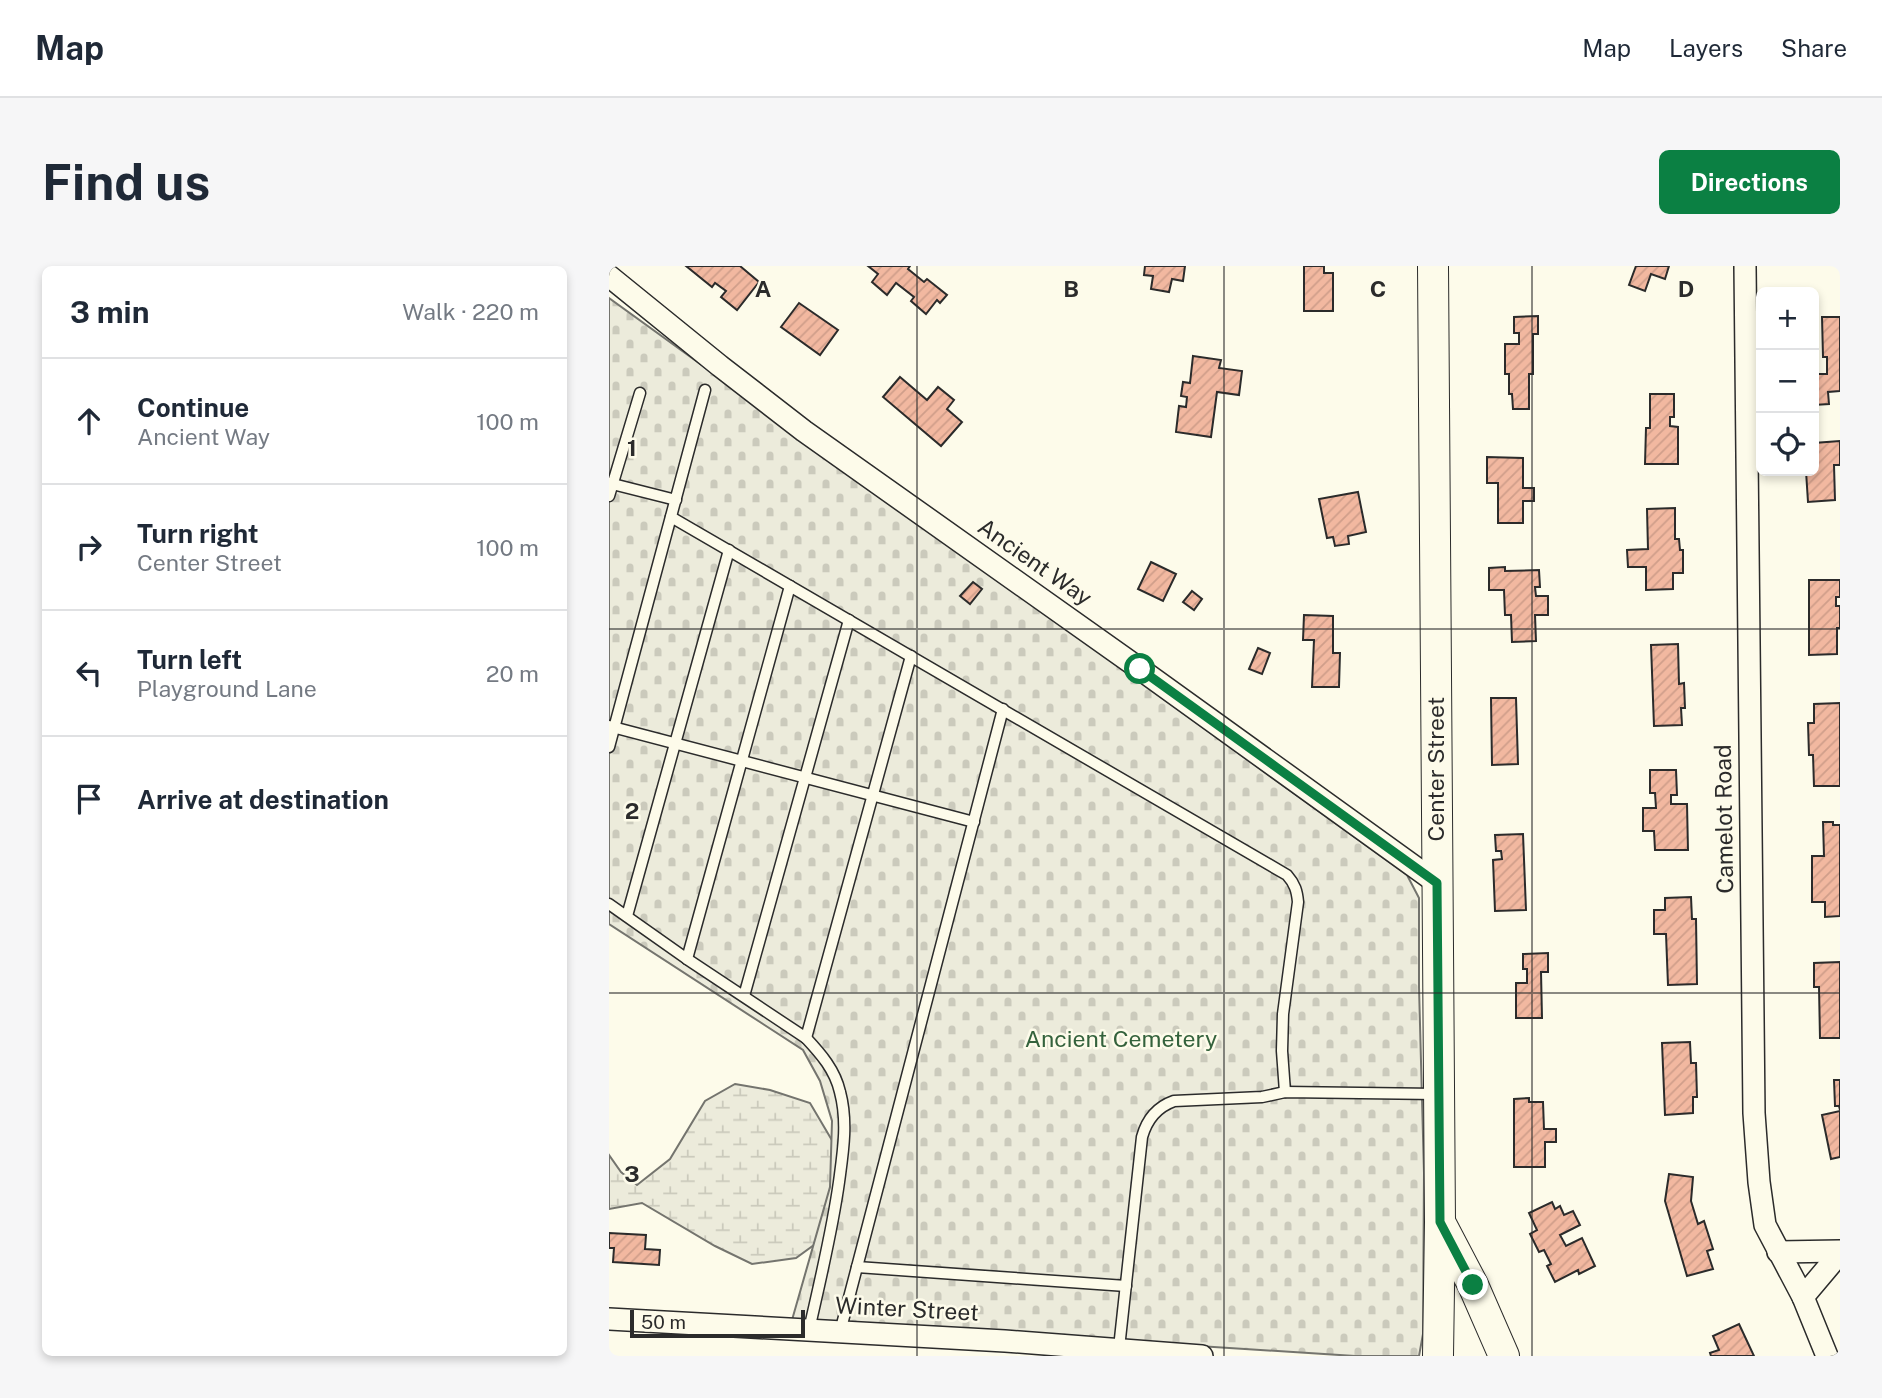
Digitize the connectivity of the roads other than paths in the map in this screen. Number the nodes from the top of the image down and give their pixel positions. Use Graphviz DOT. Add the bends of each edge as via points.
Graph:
graph roads {
  1 [pos="1433,266"];
  2 [pos="1745,266"];
  3 [pos="609,276"];
  4 [pos="705,390"];
  5 [pos="641,393"];
  6 [pos="611,483"];
  7 [pos="609,496"];
  8 [pos="676,500"];
  9 [pos="671,517"];
  10 [pos="729,550"];
  11 [pos="790,586"];
  12 [pos="849,620"];
  13 [pos="911,656"];
  14 [pos="1003,709"];
  15 [pos="612,726"];
  16 [pos="674,743"];
  17 [pos="609,747"];
  18 [pos="741,761"];
  19 [pos="805,778"];
  20 [pos="873,795"];
  21 [pos="974,822"];
  22 [pos="1437,883"];
  23 [pos="609,904"];
  24 [pos="627,916"];
  25 [pos="687,959"];
  26 [pos="744,996"];
  27 [pos="806,1038"];
  28 [pos="1285,1092"];
  29 [pos="1439,1094"];
  30 [pos="1440,1222"];
  31 [pos="1778,1252"];
  32 [pos="1840,1252"];
  33 [pos="857,1267"];
  34 [pos="1126,1286"];
  35 [pos="1803,1297"];
  36 [pos="609,1319"];
  37 [pos="809,1330"];
  38 [pos="840,1332"];
  39 [pos="1119,1348"];
  40 [pos="1202,1356"];
  41 [pos="1438,1356"];
  42 [pos="1504,1356"];
  43 [pos="1827,1356"];
  1 -- 22 [label="street, Center Street"];
  2 -- 31 [label="street, Camelot Road" via="1754,1113 1765,1225"];
  3 -- 22 [label="street, Ancient Way" via="804,431"];
  4 -- 8 [label="lane"];
  5 -- 6 [label="lane"];
  6 -- 7 [label="lane"];
  6 -- 8 [label="lane"];
  8 -- 9 [label="lane"];
  9 -- 10 [label="lane"];
  9 -- 15 [label="lane"];
  10 -- 11 [label="lane"];
  10 -- 16 [label="lane"];
  11 -- 12 [label="lane"];
  11 -- 18 [label="lane"];
  12 -- 13 [label="lane"];
  12 -- 19 [label="lane"];
  13 -- 14 [label="lane"];
  13 -- 20 [label="lane"];
  14 -- 21 [label="lane"];
  14 -- 28 [label="lane" via="1294,882 1298,902 1283,1014"];
  15 -- 16 [label="lane"];
  15 -- 17 [label="lane"];
  16 -- 18 [label="lane"];
  16 -- 24 [label="lane"];
  18 -- 19 [label="lane"];
  18 -- 25 [label="lane"];
  19 -- 20 [label="lane"];
  19 -- 26 [label="lane"];
  20 -- 21 [label="lane"];
  20 -- 27 [label="lane"];
  21 -- 33 [label="lane"];
  22 -- 29 [label="street, Center Street"];
  23 -- 24 [label="lane"];
  24 -- 25 [label="lane"];
  25 -- 26 [label="lane"];
  26 -- 27 [label="lane"];
  27 -- 37 [label="lane" via="834,1073 845,1123 835,1208"];
  28 -- 29 [label="lane"];
  28 -- 34 [label="lane" via="1174,1101 1151,1118 1142,1137"];
  29 -- 30 [label="street, Center Street"];
  30 -- 41 [label="street, Center Street"];
  30 -- 42 [label="street"];
  31 -- 32 [label="street"];
  31 -- 35 [label="street, Camelot Road"];
  32 -- 35 [label="street"];
  33 -- 34 [label="lane"];
  33 -- 38 [label="lane"];
  34 -- 39 [label="lane"];
  35 -- 43 [label="street, Camelot Road"];
  36 -- 37 [label="street, Winter Street"];
  37 -- 38 [label="street, Winter Street"];
  38 -- 39 [label="street, Winter Street"];
  39 -- 40 [label="street, Winter Street"];
}
